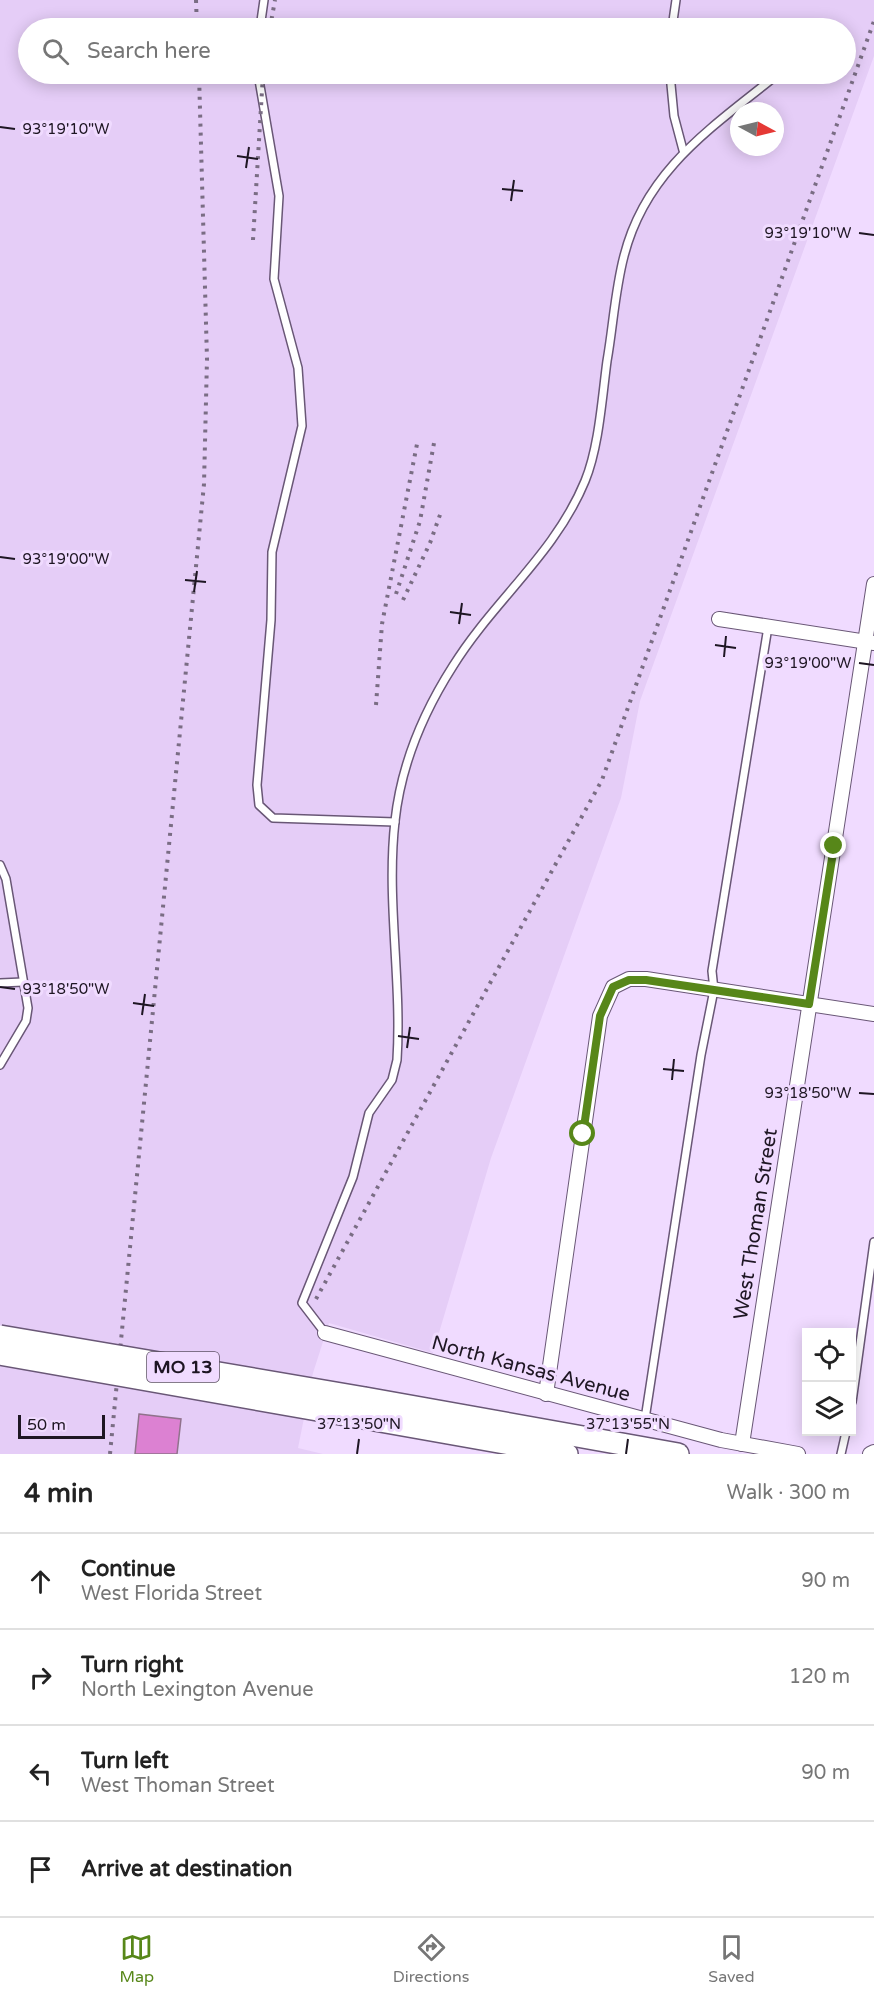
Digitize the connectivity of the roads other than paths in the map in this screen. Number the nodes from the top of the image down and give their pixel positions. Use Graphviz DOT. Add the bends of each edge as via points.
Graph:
graph roads {
  1 [pos="264,0"];
  2 [pos="676,0"];
  3 [pos="261,18"];
  4 [pos="673,18"];
  5 [pos="260,84"];
  6 [pos="671,84"];
  7 [pos="766,84"];
  8 [pos="683,150"];
  9 [pos="874,584"];
  10 [pos="719,619"];
  11 [pos="768,627"];
  12 [pos="869,642"];
  13 [pos="395,822"];
  14 [pos="0,865"];
  15 [pos="23,982"];
  16 [pos="0,983"];
  17 [pos="714,990"];
  18 [pos="809,1004"];
  19 [pos="874,1014"];
  20 [pos="0,1065"];
  21 [pos="874,1242"];
  22 [pos="325,1333"];
  23 [pos="0,1336"];
  24 [pos="0,1354"];
  25 [pos="855,1382"];
  26 [pos="546,1394"];
  27 [pos="364,1408"];
  28 [pos="645,1419"];
  29 [pos="845,1436"];
  30 [pos="742,1444"];
  31 [pos="567,1454"];
  32 [pos="678,1454"];
  33 [pos="798,1454"];
  34 [pos="841,1454"];
  1 -- 3 [label="lane"];
  2 -- 4 [label="lane"];
  5 -- 13 [label="lane" via="279,196 274,279 298,368 302,426 272,552 271,620 257,785 259,805 273,818"];
  6 -- 8 [label="lane"];
  7 -- 8 [label="lane"];
  8 -- 13 [label="lane" via="659,179 624,255 586,478 551,545 472,636 428,709 402,782"];
  9 -- 12 [label="street, West Thoman Street"];
  10 -- 11 [label="street"];
  11 -- 12 [label="street"];
  11 -- 17 [label="lane" via="712,970"];
  12 -- 18 [label="street, West Thoman Street"];
  13 -- 22 [label="lane" via="397,1060 392,1080 369,1113 353,1177 302,1303"];
  14 -- 15 [label="lane" via="6,879"];
  15 -- 16 [label="lane"];
  15 -- 20 [label="lane" via="28,1008 26,1022"];
  17 -- 18 [label="street"];
  17 -- 26 [label="street" via="629,980 613,987 600,1016"];
  17 -- 28 [label="lane" via="700,1055"];
  18 -- 19 [label="street"];
  18 -- 30 [label="street, West Thoman Street"];
  21 -- 25 [label="lane"];
  22 -- 26 [label="street, North Kansas Avenue"];
  23 -- 27 [label="main road, MO 13, bridge"];
  24 -- 27 [label="main road, MO 13, bridge"];
  26 -- 28 [label="street, North Kansas Avenue"];
  27 -- 31 [label="main road, MO 13"];
  27 -- 32 [label="main road, MO 13"];
  28 -- 30 [label="street, North Kansas Avenue"];
  29 -- 34 [label="lane"];
  30 -- 33 [label="street, North Kansas Avenue"];
}
